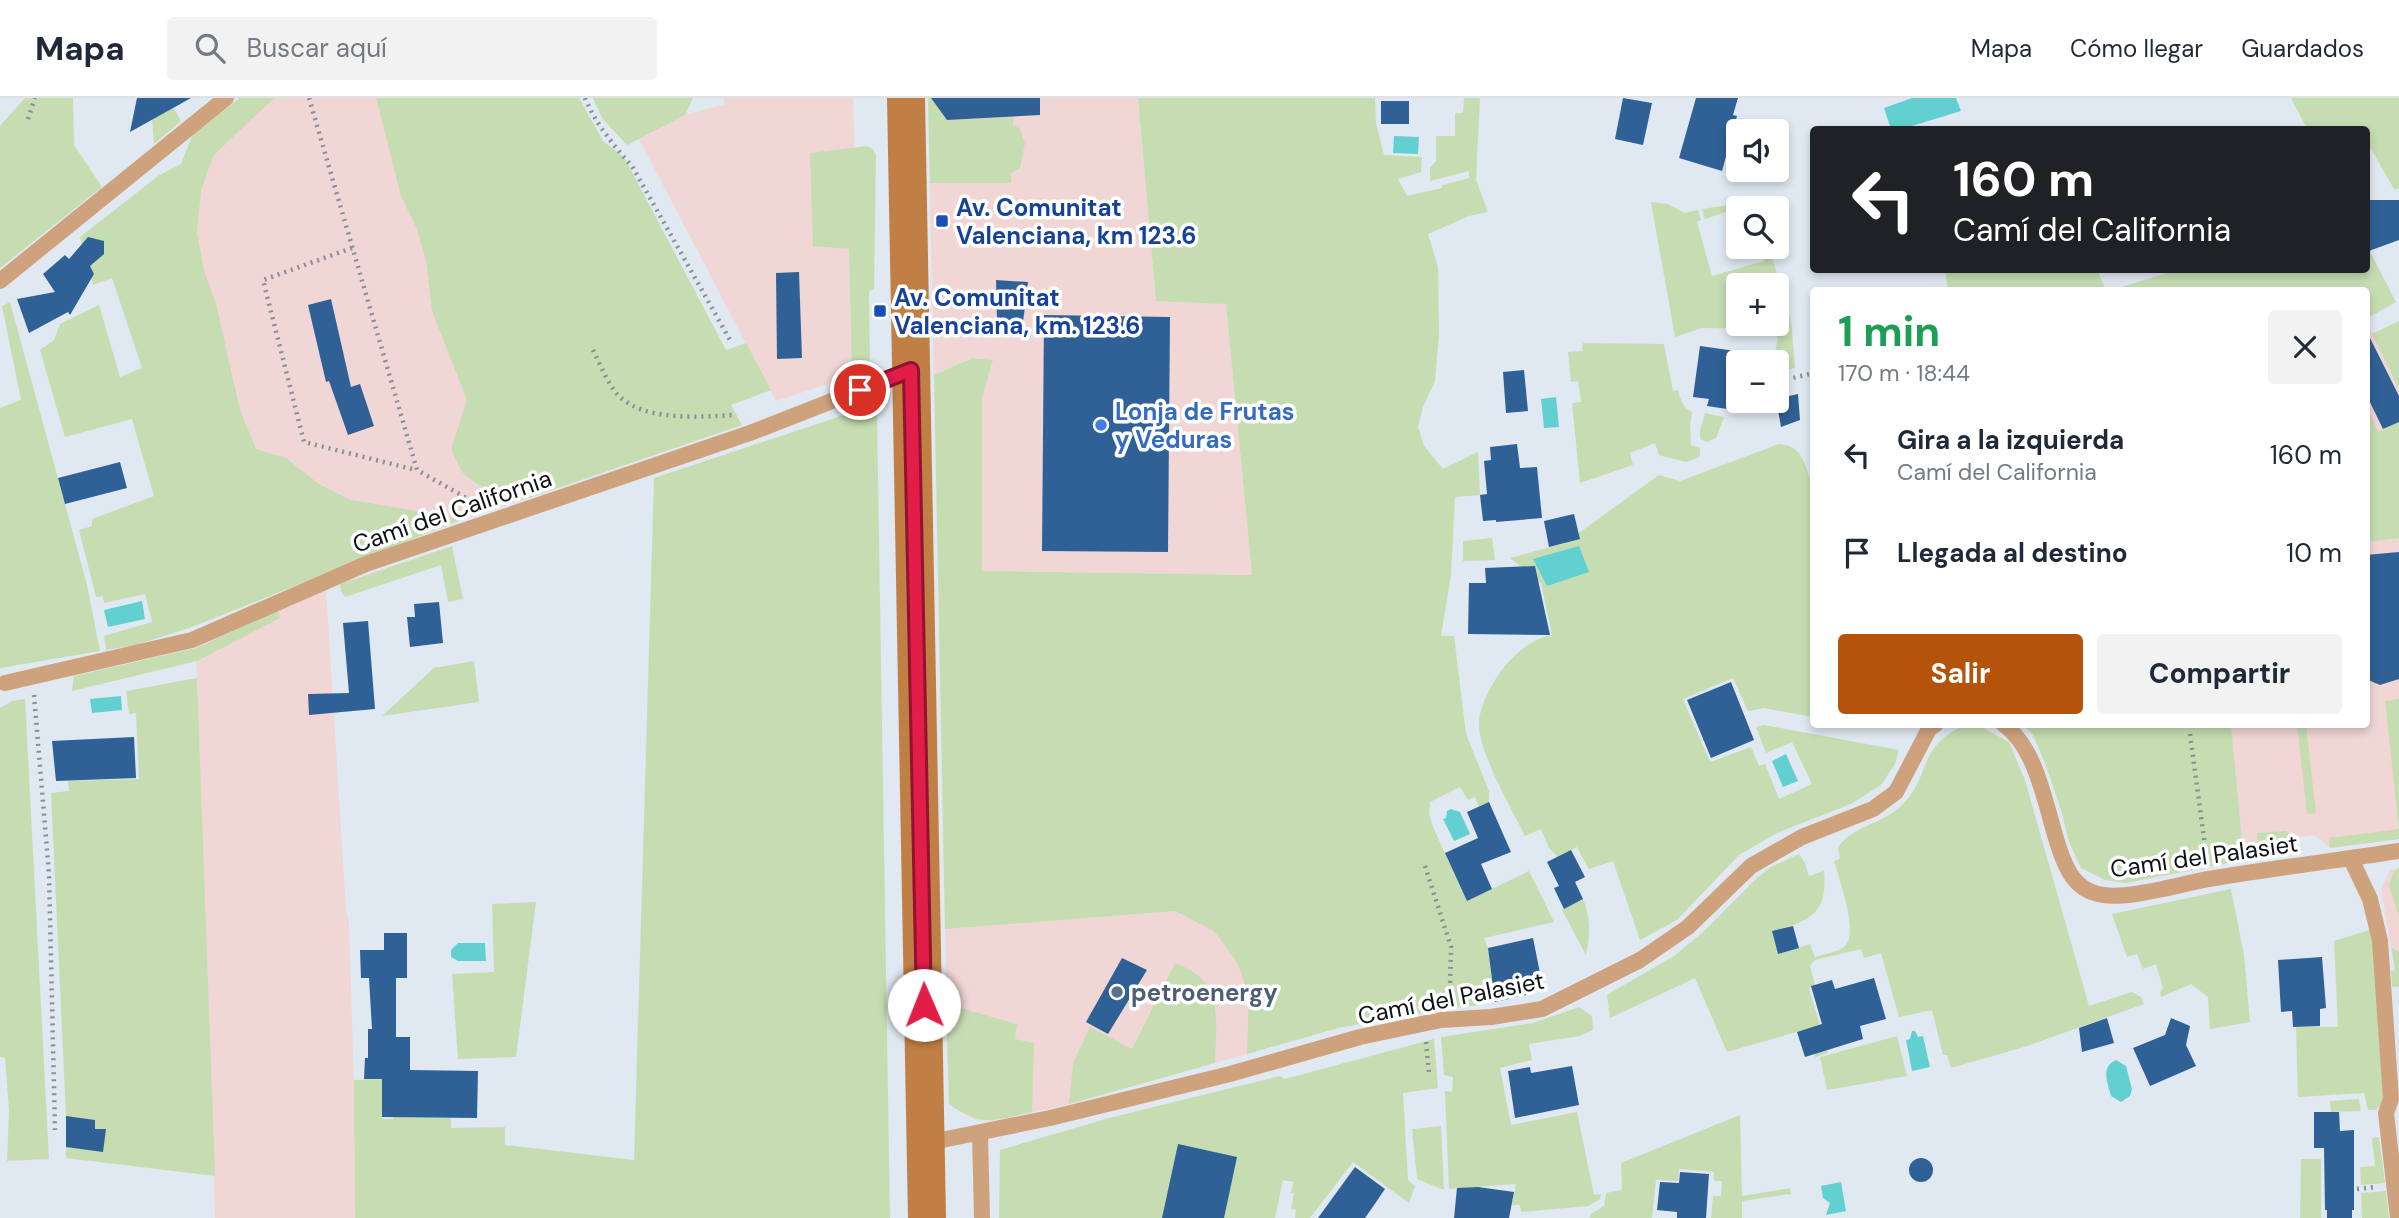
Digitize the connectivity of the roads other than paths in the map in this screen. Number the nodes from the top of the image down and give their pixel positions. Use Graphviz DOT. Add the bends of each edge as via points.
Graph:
graph roads {
  1 [pos="226,98"];
  2 [pos="906,98"];
  3 [pos="0,281"];
  4 [pos="911,370"];
  5 [pos="5,683"];
  6 [pos="1930,728"];
  7 [pos="2009,728"];
  8 [pos="2399,851"];
  9 [pos="2351,859"];
  10 [pos="980,1134"];
  11 [pos="927,1143"];
  12 [pos="927,1218"];
  13 [pos="982,1218"];
  14 [pos="2398,1218"];
  1 -- 3 [label="lane"];
  2 -- 4 [label="main road"];
  4 -- 5 [label="lane, Camí del California" via="767,426 366,564 192,640"];
  4 -- 11 [label="main road"];
  6 -- 10 [label="lane, Camí del Palasiet" via="1896,792 1873,809 1802,838 1751,866 1688,927 1640,960 1542,1009 1360,1037 1230,1074"];
  7 -- 9 [label="lane, Camí del Palasiet" via="2031,760 2066,869 2078,885 2098,894 2126,895"];
  8 -- 9 [label="lane, Camí del Palasiet"];
  9 -- 14 [label="lane" via="2370,900 2380,941 2391,1099 2386,1113"];
  10 -- 11 [label="lane, Camí del Palasiet"];
  10 -- 13 [label="lane"];
  11 -- 12 [label="main road"];
}
